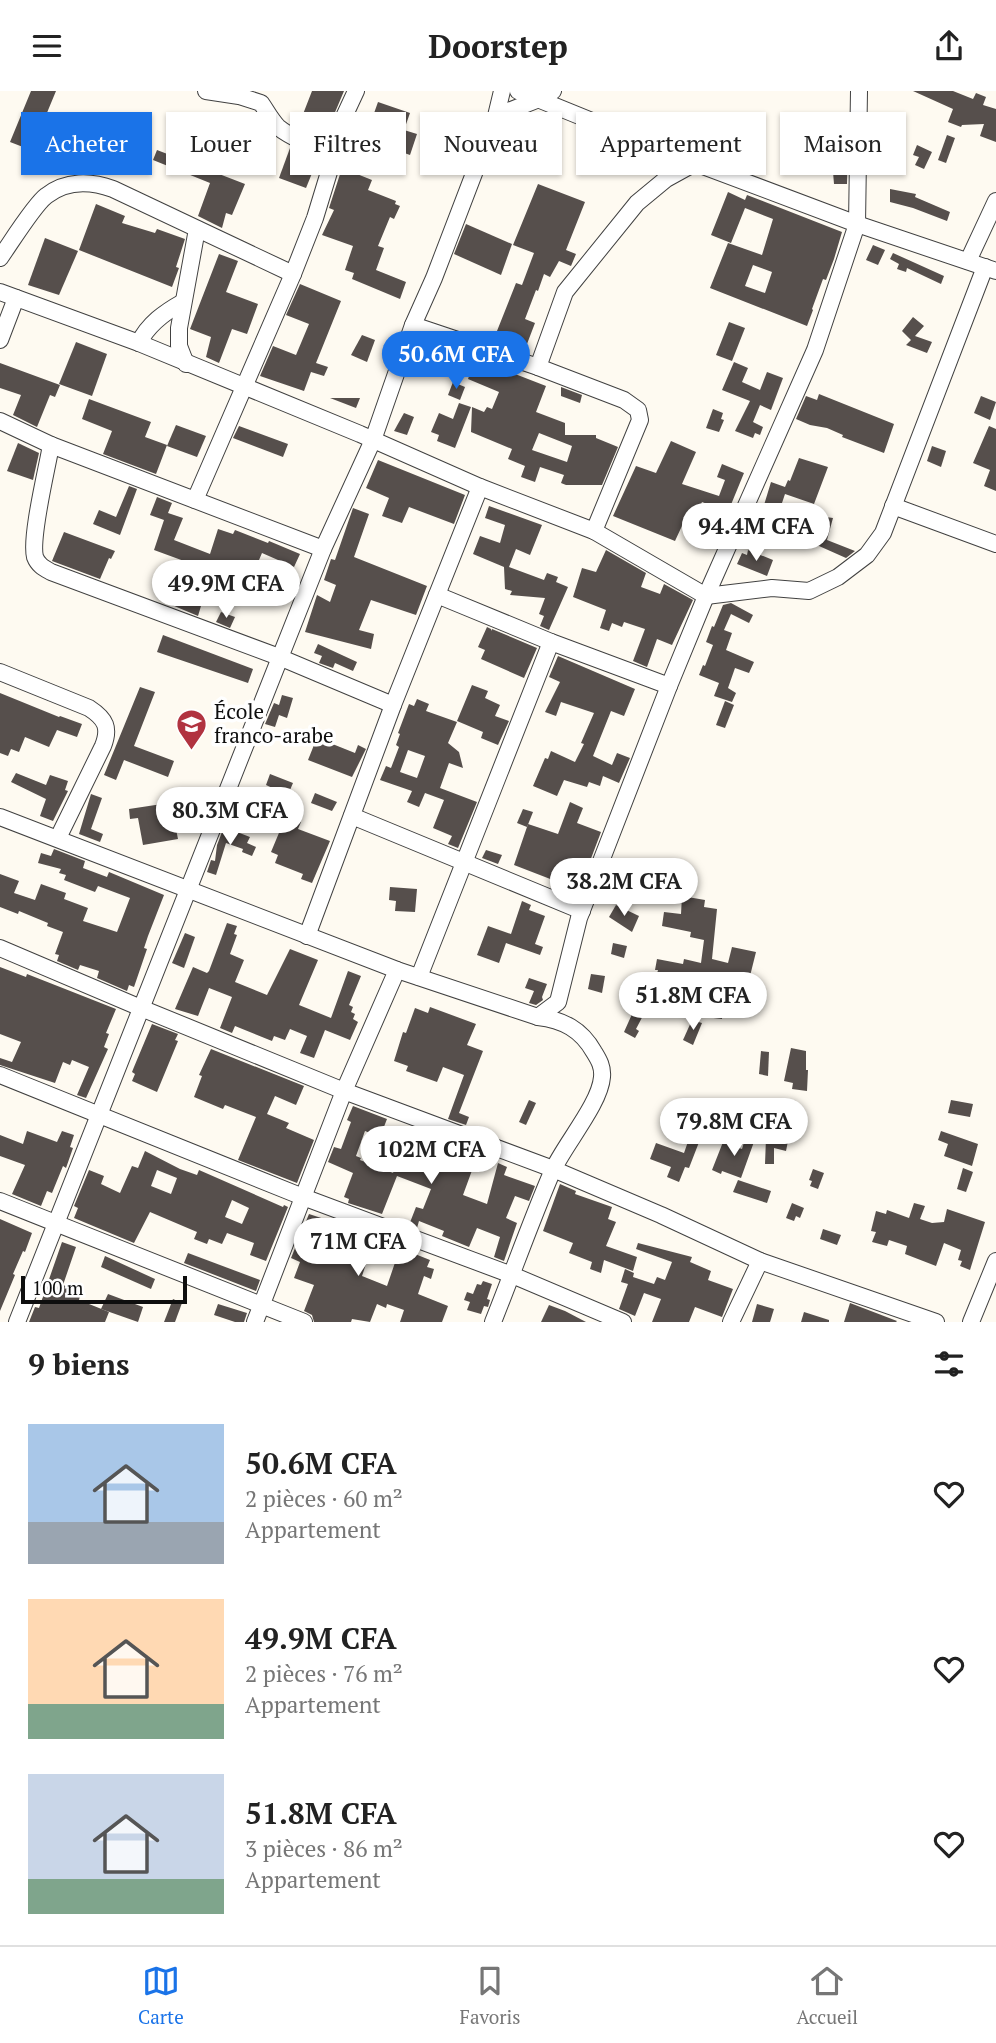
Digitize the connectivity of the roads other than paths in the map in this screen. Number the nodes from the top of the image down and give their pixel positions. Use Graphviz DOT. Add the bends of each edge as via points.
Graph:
graph roads {
  1 [pos="206,91"];
  2 [pos="356,91"];
  3 [pos="502,91"];
  4 [pos="518,91"];
  5 [pos="859,91"];
  6 [pos="546,95"];
  7 [pos="346,112"];
  8 [pos="497,112"];
  9 [pos="506,112"];
  10 [pos="583,112"];
  11 [pos="290,135"];
  12 [pos="328,175"];
  13 [pos="473,175"];
  14 [pos="673,175"];
  15 [pos="727,175"];
  16 [pos="996,201"];
  17 [pos="856,224"];
  18 [pos="197,229"];
  19 [pos="0,258"];
  20 [pos="968,261"];
  21 [pos="990,269"];
  22 [pos="293,274"];
  23 [pos="0,292"];
  24 [pos="16,298"];
  25 [pos="183,302"];
  26 [pos="413,325"];
  27 [pos="0,340"];
  28 [pos="139,343"];
  29 [pos="186,364"];
  30 [pos="538,367"];
  31 [pos="244,387"];
  32 [pos="0,421"];
  33 [pos="373,440"];
  34 [pos="51,445"];
  35 [pos="480,487"];
  36 [pos="195,500"];
  37 [pos="893,506"];
  38 [pos="594,531"];
  39 [pos="996,544"];
  40 [pos="323,549"];
  41 [pos="437,595"];
  42 [pos="706,596"];
  43 [pos="551,642"];
  44 [pos="279,657"];
  45 [pos="0,672"];
  46 [pos="669,686"];
  47 [pos="393,705"];
  48 [pos="352,816"];
  49 [pos="0,817"];
  50 [pos="58,838"];
  51 [pos="466,861"];
  52 [pos="186,890"];
  53 [pos="582,911"];
  54 [pos="307,936"];
  55 [pos="0,948"];
  56 [pos="397,970"];
  57 [pos="419,977"];
  58 [pos="141,1008"];
  59 [pos="538,1017"];
  60 [pos="0,1075"];
  61 [pos="344,1091"];
  62 [pos="98,1113"];
  63 [pos="553,1169"];
  64 [pos="303,1197"];
  65 [pos="0,1201"];
  66 [pos="55,1224"];
  67 [pos="760,1261"];
  68 [pos="996,1261"];
  69 [pos="512,1275"];
  70 [pos="262,1304"];
  71 [pos="17,1322"];
  72 [pos="255,1322"];
  73 [pos="304,1322"];
  74 [pos="493,1322"];
  75 [pos="624,1322"];
  76 [pos="732,1322"];
  77 [pos="936,1322"];
  78 [pos="971,1322"];
  1 -- 11 [label="street" via="261,103 274,124"];
  2 -- 7 [label="street"];
  3 -- 8 [label="street"];
  4 -- 6 [label="street"];
  5 -- 17 [label="street"];
  6 -- 9 [label="street"];
  6 -- 10 [label="street"];
  12 -- 22 [label="street"];
  13 -- 26 [label="street"];
  14 -- 30 [label="street" via="637,203 565,292"];
  15 -- 17 [label="street"];
  16 -- 20 [label="street"];
  17 -- 20 [label="street"];
  17 -- 42 [label="street" via="815,350"];
  18 -- 19 [label="street" via="104,185 72,183 45,196"];
  18 -- 22 [label="street"];
  18 -- 25 [label="street"];
  20 -- 21 [label="street"];
  21 -- 37 [label="street"];
  22 -- 31 [label="street"];
  23 -- 24 [label="street"];
  24 -- 27 [label="street"];
  24 -- 28 [label="street"];
  25 -- 28 [label="street" via="162,315"];
  25 -- 29 [label="street" via="179,346"];
  26 -- 30 [label="street"];
  26 -- 33 [label="street"];
  28 -- 29 [label="street"];
  29 -- 31 [label="street"];
  30 -- 38 [label="street" via="638,410 640,420"];
  31 -- 33 [label="street"];
  31 -- 36 [label="street"];
  32 -- 34 [label="street"];
  33 -- 35 [label="street"];
  33 -- 40 [label="street"];
  34 -- 36 [label="street"];
  34 -- 44 [label="street" via="35,538 41,566"];
  35 -- 38 [label="street"];
  35 -- 41 [label="street"];
  36 -- 40 [label="street"];
  37 -- 39 [label="street"];
  37 -- 42 [label="street" via="883,533 867,555 809,591 772,588"];
  38 -- 42 [label="street"];
  40 -- 44 [label="street"];
  41 -- 43 [label="street"];
  41 -- 47 [label="street"];
  42 -- 46 [label="street"];
  43 -- 46 [label="street"];
  43 -- 51 [label="street"];
  44 -- 47 [label="street"];
  44 -- 52 [label="street"];
  45 -- 50 [label="street" via="89,708 107,724 108,735"];
  46 -- 53 [label="street"];
  47 -- 48 [label="street"];
  48 -- 51 [label="street"];
  48 -- 54 [label="street"];
  49 -- 50 [label="street"];
  50 -- 52 [label="street"];
  51 -- 53 [label="street"];
  51 -- 57 [label="street"];
  52 -- 54 [label="street"];
  52 -- 58 [label="street"];
  53 -- 59 [label="street" via="558,1002"];
  54 -- 56 [label="street"];
  55 -- 58 [label="street"];
  56 -- 57 [label="street"];
  56 -- 61 [label="street"];
  57 -- 59 [label="street"];
  58 -- 61 [label="street"];
  58 -- 62 [label="street"];
  59 -- 63 [label="street" via="577,1030 601,1064 598,1092"];
  60 -- 62 [label="street"];
  61 -- 63 [label="street"];
  61 -- 64 [label="street"];
  62 -- 64 [label="street"];
  62 -- 66 [label="street"];
  63 -- 67 [label="street"];
  63 -- 69 [label="street"];
  64 -- 69 [label="street"];
  64 -- 70 [label="street"];
  65 -- 66 [label="street"];
  66 -- 70 [label="street"];
  66 -- 71 [label="street"];
  67 -- 76 [label="street"];
  67 -- 77 [label="street"];
  68 -- 78 [label="street"];
  69 -- 74 [label="street"];
  69 -- 75 [label="street"];
  70 -- 72 [label="street"];
  70 -- 73 [label="street"];
}
